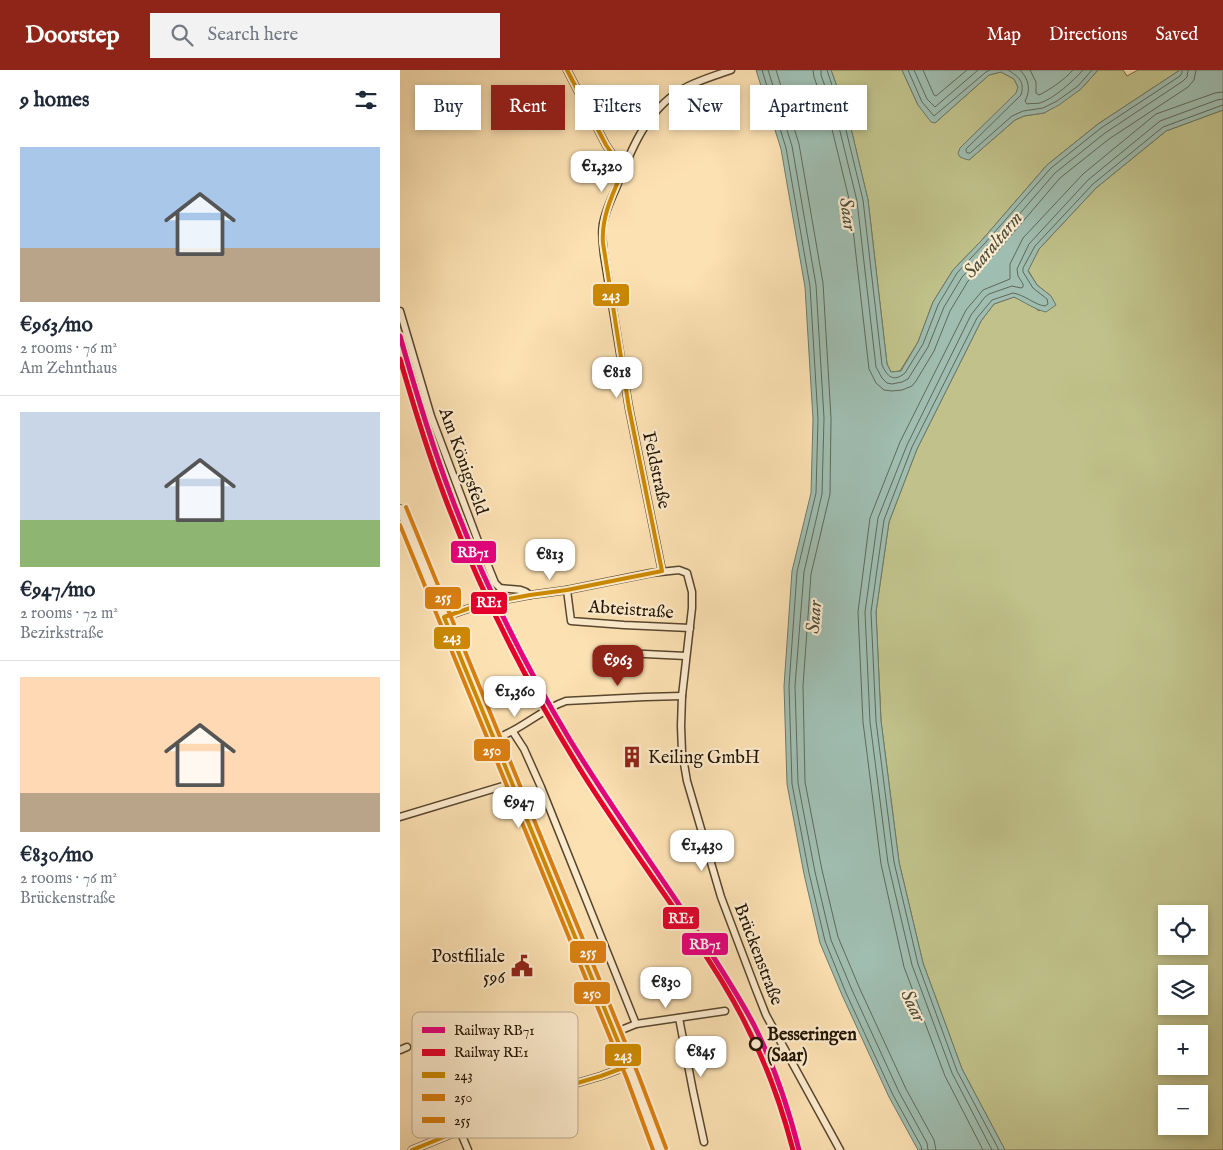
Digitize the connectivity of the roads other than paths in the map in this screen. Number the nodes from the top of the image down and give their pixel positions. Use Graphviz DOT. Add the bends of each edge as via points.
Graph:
graph roads {
  1 [pos="567,70"];
  2 [pos="731,70"];
  3 [pos="623,170"];
  4 [pos="400,311"];
  5 [pos="401,514"];
  6 [pos="662,571"];
  7 [pos="567,590"];
  8 [pos="530,595"];
  9 [pos="444,618"];
  10 [pos="690,628"];
  11 [pos="604,652"];
  12 [pos="686,656"];
  13 [pos="682,696"];
  14 [pos="513,732"];
  15 [pos="495,739"];
  16 [pos="513,783"];
  17 [pos="400,817"];
  18 [pos="725,1011"];
  19 [pos="680,1018"];
  20 [pos="636,1024"];
  21 [pos="614,1033"];
  22 [pos="407,1047"];
  23 [pos="400,1050"];
  24 [pos="628,1066"];
  25 [pos="578,1083"];
  26 [pos="442,1138"];
  27 [pos="463,1138"];
  28 [pos="704,1142"];
  29 [pos="412,1150"];
  30 [pos="468,1150"];
  31 [pos="660,1150"];
  32 [pos="840,1150"];
  1 -- 3 [label="street" via="606,145"];
  2 -- 3 [label="street, Feldstraße" via="681,90 660,106 644,128"];
  3 -- 6 [label="street, Feldstraße" via="605,215 602,235 629,408"];
  4 -- 8 [label="street, Am Königsfeld" via="431,416 496,583 500,588 526,591"];
  5 -- 9 [label="street"];
  6 -- 7 [label="street, Brückenstraße"];
  6 -- 10 [label="street, Brückenstraße" via="682,570 689,576 692,592"];
  7 -- 8 [label="street, Brückenstraße"];
  7 -- 10 [label="street, Abteistraße" via="571,620"];
  8 -- 9 [label="street, Brückenstraße" via="482,604"];
  9 -- 15 [label="street"];
  10 -- 12 [label="street, Brückenstraße"];
  11 -- 12 [label="street"];
  12 -- 13 [label="street, Brückenstraße"];
  13 -- 14 [label="street" via="566,701 542,712"];
  13 -- 32 [label="street, Brückenstraße" via="682,742 687,781 722,897 766,1015"];
  14 -- 15 [label="street"];
  14 -- 20 [label="street" via="541,787"];
  15 -- 16 [label="street"];
  16 -- 17 [label="street"];
  16 -- 21 [label="street"];
  18 -- 19 [label="street"];
  19 -- 20 [label="street"];
  19 -- 28 [label="street"];
  20 -- 21 [label="street"];
  21 -- 24 [label="street"];
  22 -- 23 [label="street"];
  24 -- 25 [label="street"];
  24 -- 31 [label="street"];
  26 -- 29 [label="street"];
  27 -- 30 [label="street"];
}
